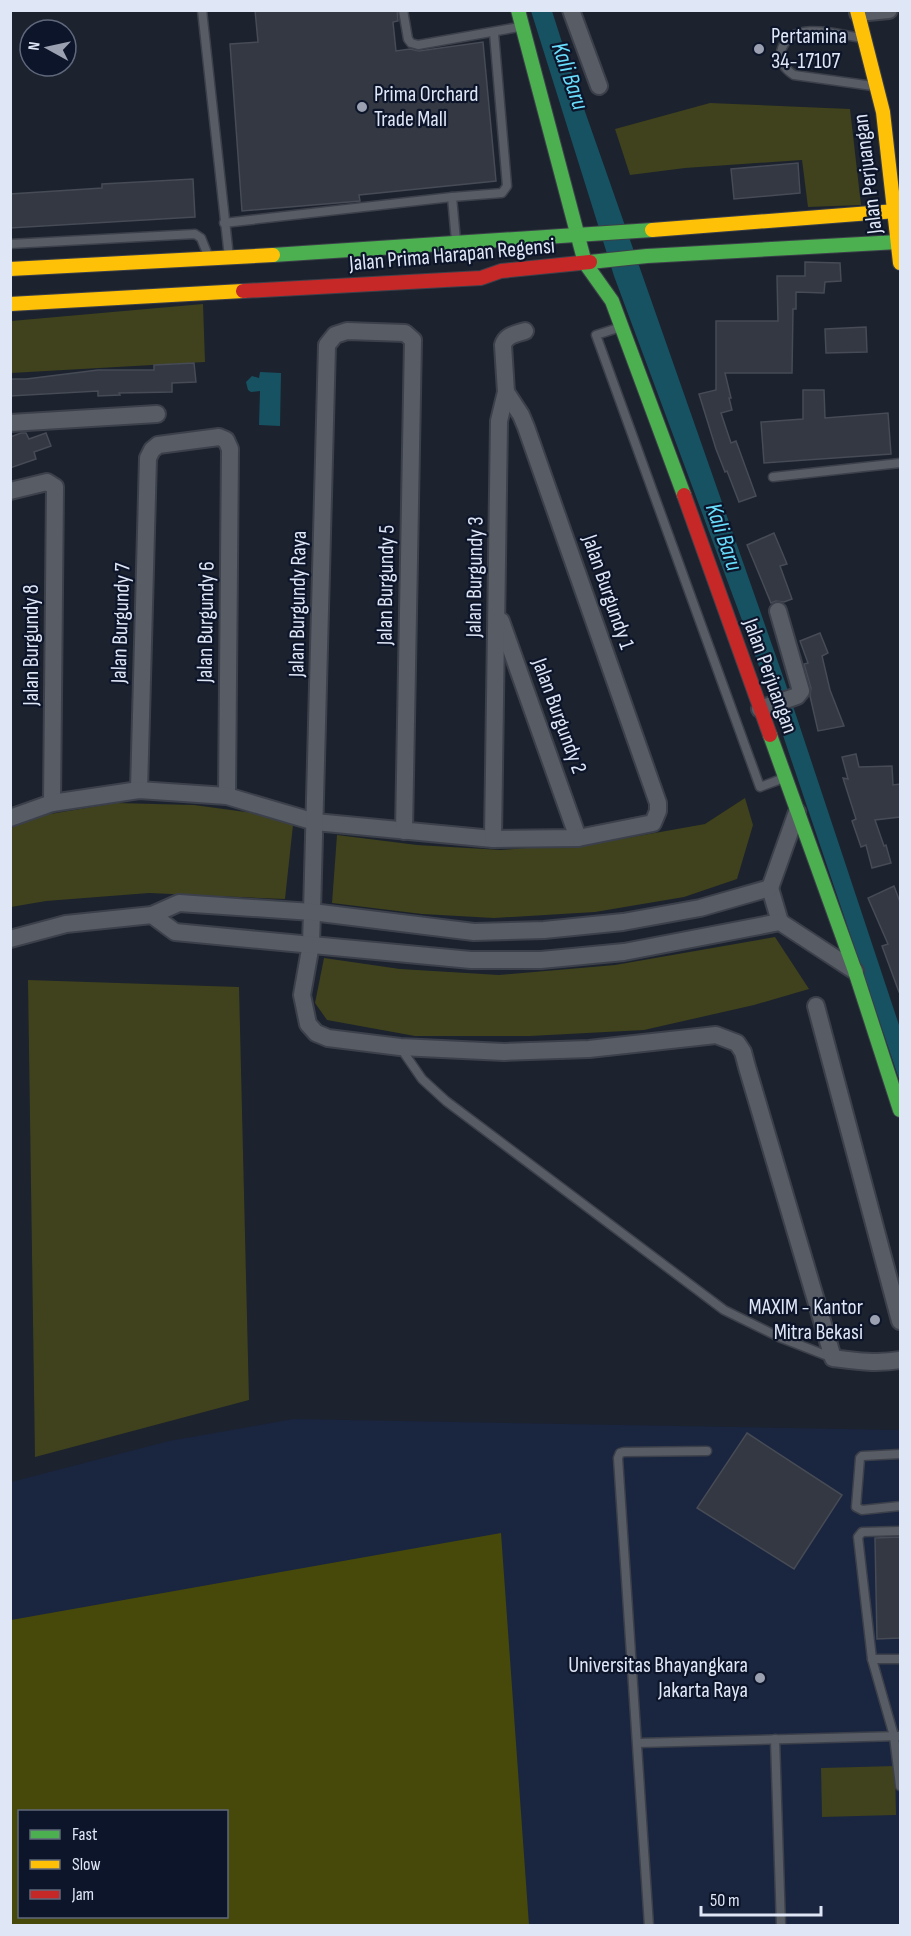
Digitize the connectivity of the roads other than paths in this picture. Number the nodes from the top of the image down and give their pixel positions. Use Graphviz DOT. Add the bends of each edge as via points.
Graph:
graph roads {
  1 [pos="202,10"];
  2 [pos="403,10"];
  3 [pos="518,10"];
  4 [pos="571,10"];
  5 [pos="889,10"];
  6 [pos="858,12"];
  7 [pos="523,27"];
  8 [pos="494,33"];
  9 [pos="865,39"];
  10 [pos="599,86"];
  11 [pos="878,86"];
  12 [pos="452,197"];
  13 [pos="896,211"];
  14 [pos="224,223"];
  15 [pos="578,236"];
  16 [pos="499,240"];
  17 [pos="898,242"];
  18 [pos="456,243"];
  19 [pos="10,244"];
  20 [pos="469,254"];
  21 [pos="229,258"];
  22 [pos="209,259"];
  23 [pos="505,261"];
  24 [pos="585,263"];
  25 [pos="900,263"];
  26 [pos="343,268"];
  27 [pos="10,269"];
  28 [pos="166,278"];
  29 [pos="481,278"];
  30 [pos="10,304"];
  31 [pos="623,327"];
  32 [pos="525,331"];
  33 [pos="413,340"];
  34 [pos="506,392"];
  35 [pos="157,414"];
  36 [pos="42,422"];
  37 [pos="10,423"];
  38 [pos="10,434"];
  39 [pos="230,449"];
  40 [pos="900,463"];
  41 [pos="773,477"];
  42 [pos="10,491"];
  43 [pos="497,609"];
  44 [pos="778,611"];
  45 [pos="764,708"];
  46 [pos="785,778"];
  47 [pos="139,790"];
  48 [pos="227,796"];
  49 [pos="52,803"];
  50 [pos="797,812"];
  51 [pos="10,818"];
  52 [pos="315,822"];
  53 [pos="404,831"];
  54 [pos="578,838"];
  55 [pos="493,839"];
  56 [pos="770,888"];
  57 [pos="312,912"];
  58 [pos="152,915"];
  59 [pos="780,922"];
  60 [pos="10,939"];
  61 [pos="311,944"];
  62 [pos="855,971"];
  63 [pos="816,1006"];
  64 [pos="400,1047"];
  65 [pos="900,1110"];
  66 [pos="900,1321"];
  67 [pos="833,1358"];
  68 [pos="900,1360"];
  69 [pos="707,1451"];
  70 [pos="900,1454"];
  71 [pos="900,1506"];
  72 [pos="900,1531"];
  73 [pos="872,1659"];
  74 [pos="900,1659"];
  75 [pos="897,1736"];
  76 [pos="774,1739"];
  77 [pos="638,1743"];
  78 [pos="900,1786"];
  79 [pos="649,1926"];
  80 [pos="781,1926"];
  1 -- 14 [label="lane"];
  2 -- 8 [label="lane" via="411,44"];
  3 -- 7 [label="street"];
  4 -- 10 [label="street"];
  5 -- 6 [label="street"];
  6 -- 9 [label="street, Jalan Perjuangan"];
  7 -- 8 [label="lane"];
  7 -- 15 [label="street"];
  8 -- 12 [label="lane" via="507,186 502,193 493,195"];
  9 -- 11 [label="street, Jalan Perjuangan"];
  9 -- 11 [label="lane" via="818,30 806,32 788,38 780,56 786,70 794,75"];
  11 -- 13 [label="street, Jalan Perjuangan"];
  12 -- 14 [label="lane"];
  12 -- 18 [label="lane"];
  13 -- 15 [label="street, Jalan Prima Harapan Regensi"];
  13 -- 17 [label="street, Jalan Perjuangan"];
  14 -- 21 [label="lane"];
  15 -- 16 [label="street, Jalan Prima Harapan Regensi"];
  15 -- 24 [label="street"];
  16 -- 20 [label="street, Jalan Prima Harapan Regensi"];
  16 -- 23 [label="street" via="506,248"];
  17 -- 24 [label="street, Jalan Prima Harapan Regensi"];
  17 -- 25 [label="street, Jalan Perjuangan"];
  18 -- 20 [label="street, Jalan Prima Harapan Regensi"];
  18 -- 26 [label="street, Jalan Prima Harapan Regensi"];
  19 -- 22 [label="lane" via="195,234 201,238"];
  20 -- 29 [label="street" via="471,272"];
  21 -- 22 [label="street, Jalan Prima Harapan Regensi"];
  21 -- 26 [label="street, Jalan Prima Harapan Regensi"];
  22 -- 28 [label="street, Jalan Prima Harapan Regensi"];
  23 -- 24 [label="street, Jalan Prima Harapan Regensi"];
  23 -- 29 [label="street, Jalan Prima Harapan Regensi"];
  24 -- 31 [label="street, Jalan Perjuangan" via="612,301"];
  26 -- 28 [label="street, Jalan Prima Harapan Regensi"];
  26 -- 29 [label="street, Jalan Prima Harapan Regensi"];
  27 -- 28 [label="street, Jalan Prima Harapan Regensi"];
  28 -- 30 [label="street, Jalan Prima Harapan Regensi"];
  31 -- 45 [label="street, Jalan Perjuangan"];
  31 -- 46 [label="lane" via="596,335 760,788"];
  32 -- 34 [label="street, Jalan Burgundy 3" via="504,340"];
  33 -- 52 [label="street, Jalan Burgundy Raya" via="405,333 347,331 335,335 327,345"];
  33 -- 53 [label="street, Jalan Burgundy 5"];
  34 -- 43 [label="street, Jalan Burgundy 3" via="499,421"];
  34 -- 54 [label="street, Jalan Burgundy 1" via="526,427 658,811 653,823"];
  35 -- 36 [label="street"];
  36 -- 37 [label="street"];
  36 -- 38 [label="street"];
  39 -- 47 [label="street, Jalan Burgundy 7" via="226,440 219,437 158,445 148,458"];
  39 -- 48 [label="street, Jalan Burgundy 6"];
  40 -- 41 [label="lane"];
  42 -- 49 [label="street, Jalan Burgundy 8" via="47,482 55,487"];
  43 -- 54 [label="street, Jalan Burgundy 2"];
  43 -- 55 [label="street, Jalan Burgundy 3"];
  44 -- 45 [label="street" via="800,694"];
  45 -- 46 [label="street, Jalan Perjuangan"];
  46 -- 50 [label="street, Jalan Perjuangan"];
  47 -- 48 [label="street"];
  47 -- 49 [label="street"];
  48 -- 52 [label="street"];
  49 -- 51 [label="street"];
  50 -- 56 [label="street"];
  50 -- 62 [label="street, Jalan Perjuangan"];
  52 -- 53 [label="street"];
  52 -- 57 [label="street, Jalan Burgundy Raya"];
  53 -- 55 [label="street"];
  54 -- 55 [label="street"];
  56 -- 57 [label="street" via="700,908 623,922 544,930 474,932"];
  56 -- 59 [label="street"];
  57 -- 58 [label="street" via="179,903"];
  57 -- 61 [label="street, Jalan Burgundy Raya"];
  58 -- 60 [label="street" via="66,924"];
  58 -- 61 [label="street" via="175,932"];
  59 -- 61 [label="street" via="624,952 541,960 471,960"];
  59 -- 62 [label="street"];
  61 -- 64 [label="street, Jalan Burgundy Raya" via="302,995 308,1024 328,1038"];
  62 -- 65 [label="street, Jalan Perjuangan"];
  63 -- 66 [label="street"];
  64 -- 67 [label="lane" via="422,1078 446,1101 724,1310"];
  64 -- 67 [label="street, Jalan Burgundy Raya" via="504,1052 579,1049 716,1035 736,1043 743,1052"];
  67 -- 68 [label="street" via="865,1363"];
  69 -- 77 [label="lane" via="624,1452 618,1458"];
  70 -- 71 [label="lane" via="860,1458 856,1507 861,1510"];
  72 -- 73 [label="lane" via="862,1532 858,1537"];
  73 -- 74 [label="lane"];
  73 -- 75 [label="lane"];
  75 -- 76 [label="lane"];
  75 -- 78 [label="lane"];
  76 -- 77 [label="lane"];
  76 -- 80 [label="lane"];
  77 -- 79 [label="lane"];
}
